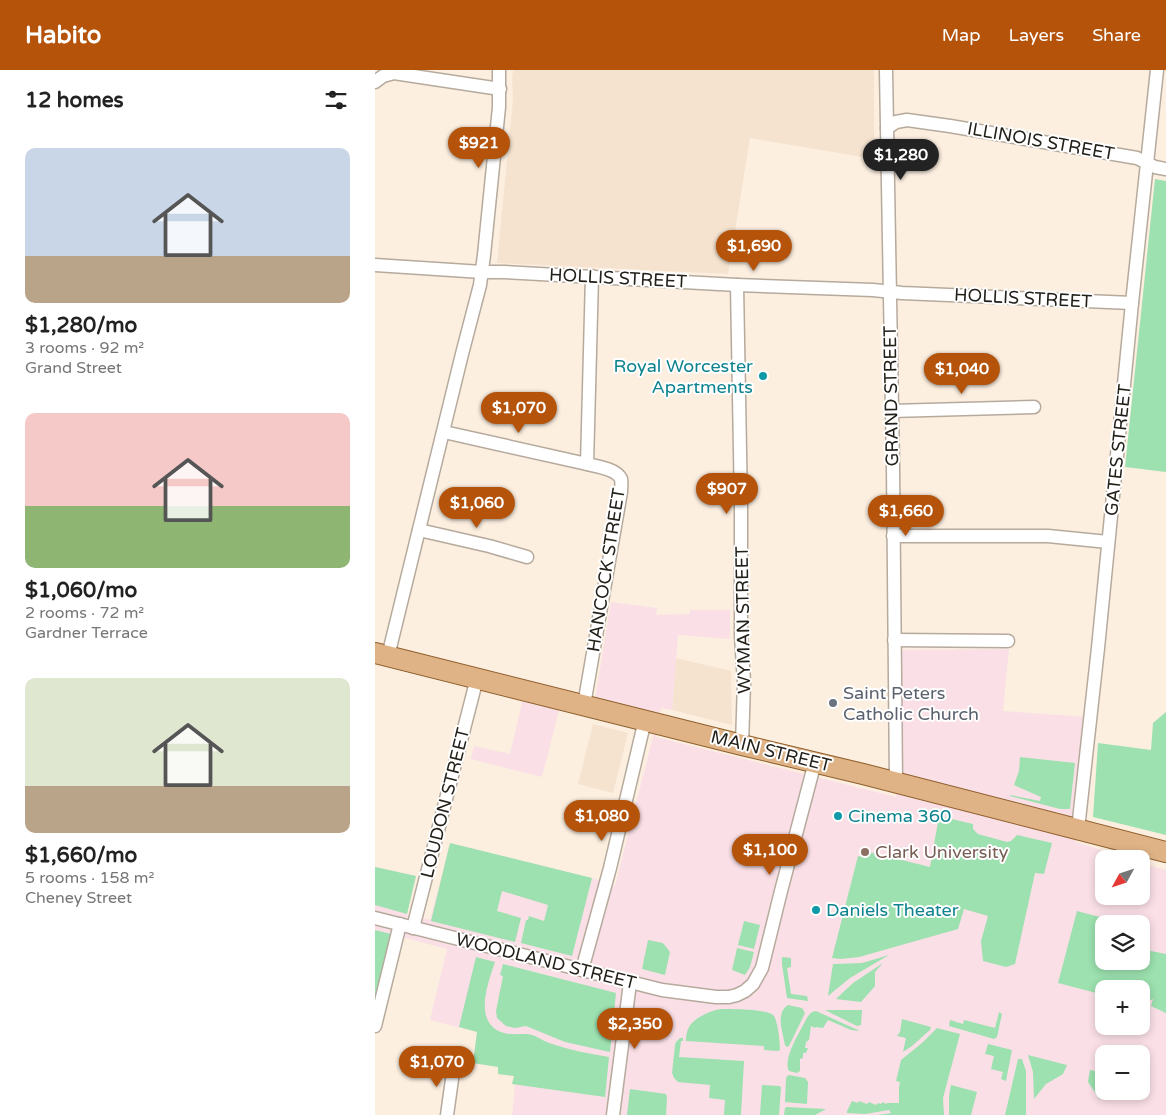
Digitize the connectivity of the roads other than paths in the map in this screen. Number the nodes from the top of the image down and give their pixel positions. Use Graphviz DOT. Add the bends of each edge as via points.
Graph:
graph roads {
  1 [pos="499,70"];
  2 [pos="886,70"];
  3 [pos="1157,73"];
  4 [pos="379,79"];
  5 [pos="499,89"];
  6 [pos="887,128"];
  7 [pos="1146,162"];
  8 [pos="1166,169"];
  9 [pos="375,265"];
  10 [pos="482,272"];
  11 [pos="592,276"];
  12 [pos="737,285"];
  13 [pos="890,292"];
  14 [pos="1132,303"];
  15 [pos="1034,406"];
  16 [pos="891,410"];
  17 [pos="444,432"];
  18 [pos="587,464"];
  19 [pos="419,530"];
  20 [pos="893,536"];
  21 [pos="1109,542"];
  22 [pos="527,557"];
  23 [pos="895,640"];
  24 [pos="1008,641"];
  25 [pos="382,655"];
  26 [pos="477,678"];
  27 [pos="584,705"];
  28 [pos="645,720"];
  29 [pos="742,745"];
  30 [pos="815,762"];
  31 [pos="896,783"];
  32 [pos="1078,829"];
  33 [pos="1166,852"];
  34 [pos="375,918"];
  35 [pos="407,926"];
  36 [pos="582,970"];
  37 [pos="630,983"];
  38 [pos="375,1026"];
  39 [pos="454,1065"];
  40 [pos="447,1115"];
  41 [pos="613,1115"];
  1 -- 5 [label="street"];
  2 -- 6 [label="street, GRAND STREET"];
  3 -- 7 [label="street, GATES STREET"];
  4 -- 5 [label="street" via="395,73"];
  5 -- 10 [label="street"];
  6 -- 7 [label="street, ILLINOIS STREET" via="907,120"];
  6 -- 13 [label="street, GRAND STREET"];
  7 -- 8 [label="street, ILLINOIS STREET"];
  7 -- 14 [label="street, GATES STREET"];
  9 -- 10 [label="street, HOLLIS STREET"];
  10 -- 11 [label="street, HOLLIS STREET"];
  10 -- 17 [label="street"];
  11 -- 12 [label="street, HOLLIS STREET"];
  11 -- 18 [label="street"];
  12 -- 13 [label="street, HOLLIS STREET"];
  12 -- 29 [label="street, WYMAN STREET" via="744,682"];
  13 -- 14 [label="street, HOLLIS STREET"];
  13 -- 16 [label="street, GRAND STREET"];
  14 -- 21 [label="street, GATES STREET"];
  15 -- 16 [label="street"];
  16 -- 20 [label="street, GRAND STREET"];
  17 -- 18 [label="street"];
  17 -- 19 [label="street"];
  18 -- 27 [label="street, HANCOCK STREET" via="617,474 621,480 621,492"];
  19 -- 22 [label="street"];
  19 -- 25 [label="street"];
  20 -- 21 [label="street" via="1048,536"];
  20 -- 23 [label="street, GRAND STREET"];
  21 -- 32 [label="street, GATES STREET"];
  23 -- 24 [label="street"];
  23 -- 31 [label="street, GRAND STREET"];
  25 -- 26 [label="main road, MAIN STREET"];
  26 -- 27 [label="main road, MAIN STREET"];
  26 -- 35 [label="street, LOUDON STREET"];
  27 -- 28 [label="main road, MAIN STREET"];
  28 -- 29 [label="main road, MAIN STREET"];
  28 -- 36 [label="street"];
  29 -- 30 [label="main road, MAIN STREET"];
  30 -- 31 [label="main road, MAIN STREET"];
  30 -- 37 [label="street, WOODLAND STREET" via="762,968 753,984 737,995 716,997 668,992"];
  31 -- 32 [label="main road, MAIN STREET"];
  32 -- 33 [label="main road, MAIN STREET"];
  34 -- 35 [label="street, WOODLAND STREET"];
  35 -- 36 [label="street, WOODLAND STREET"];
  35 -- 38 [label="street, LOUDON STREET"];
  36 -- 37 [label="street, WOODLAND STREET"];
  37 -- 41 [label="street"];
  39 -- 40 [label="street"];
}
